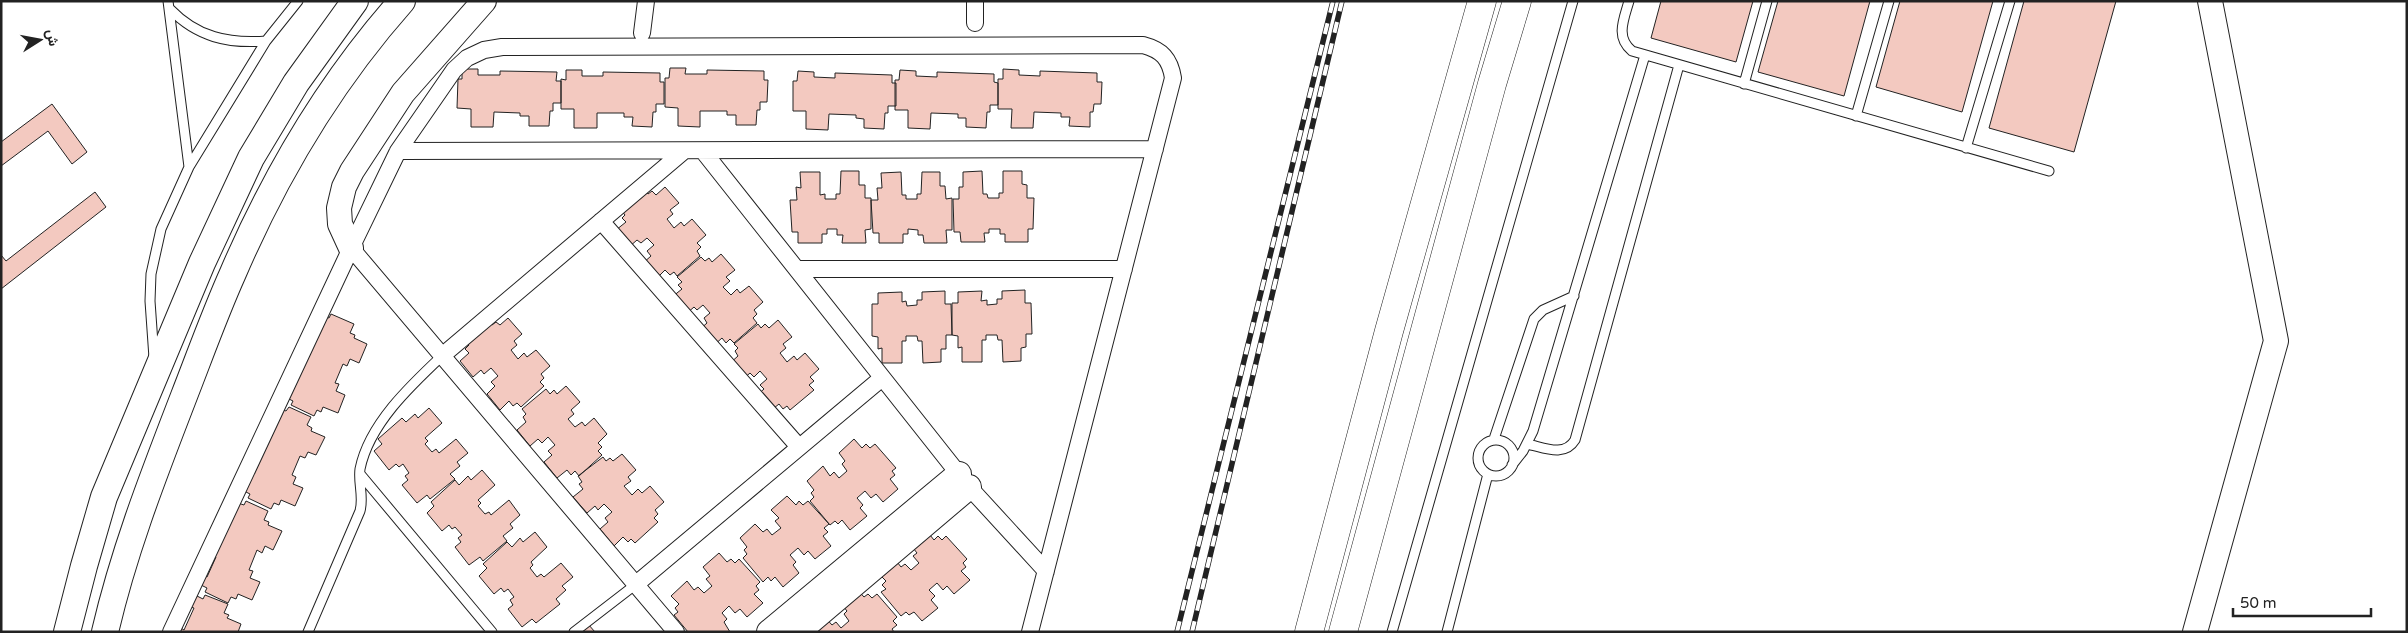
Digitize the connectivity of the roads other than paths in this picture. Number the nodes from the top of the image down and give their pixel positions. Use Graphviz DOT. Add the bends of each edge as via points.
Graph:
graph roads {
  1 [pos="298,1"];
  2 [pos="356,1"];
  3 [pos="402,1"];
  4 [pos="484,1"];
  5 [pos="646,1"];
  6 [pos="975,1"];
  7 [pos="1482,1"];
  8 [pos="1516,1"];
  9 [pos="1573,1"];
  10 [pos="1629,1"];
  11 [pos="1767,1"];
  12 [pos="1889,1"];
  13 [pos="2010,1"];
  14 [pos="2210,1"];
  15 [pos="168,5"];
  16 [pos="975,23"];
  17 [pos="642,33"];
  18 [pos="266,41"];
  19 [pos="1645,55"];
  20 [pos="1680,65"];
  21 [pos="1744,84"];
  22 [pos="1856,116"];
  23 [pos="1966,148"];
  24 [pos="1155,149"];
  25 [pos="684,151"];
  26 [pos="703,151"];
  27 [pos="398,152"];
  28 [pos="189,167"];
  29 [pos="2049,172"];
  30 [pos="601,222"];
  31 [pos="351,248"];
  32 [pos="797,269"];
  33 [pos="1124,269"];
  34 [pos="1574,296"];
  35 [pos="443,355"];
  36 [pos="155,376"];
  37 [pos="882,378"];
  38 [pos="1494,440"];
  39 [pos="1527,444"];
  40 [pos="799,448"];
  41 [pos="1512,465"];
  42 [pos="360,474"];
  43 [pos="1488,474"];
  44 [pos="964,480"];
  45 [pos="1046,571"];
  46 [pos="635,585"];
  47 [pos="67,632"];
  48 [pos="105,632"];
  49 [pos="171,632"];
  50 [pos="308,632"];
  51 [pos="492,632"];
  52 [pos="574,632"];
  53 [pos="676,632"];
  54 [pos="769,632"];
  55 [pos="798,632"];
  56 [pos="1030,632"];
  57 [pos="1309,632"];
  58 [pos="1344,632"];
  59 [pos="1392,632"];
  60 [pos="1447,632"];
  61 [pos="2195,632"];
  1 -- 18 [label="lane"];
  2 -- 36 [label="main road" via="296,84 251,158 202,263"];
  3 -- 48 [label="main road" via="379,26 326,98 280,174 233,272 138,514 117,578"];
  4 -- 31 [label="street" via="403,93 352,171 339,208 340,224"];
  5 -- 17 [label="street"];
  6 -- 16 [label="street"];
  7 -- 57 [label="highway"];
  8 -- 58 [label="highway"];
  9 -- 59 [label="lane"];
  10 -- 19 [label="lane" via="1622,39 1632,51"];
  11 -- 21 [label="lane"];
  12 -- 22 [label="lane"];
  13 -- 23 [label="lane"];
  14 -- 61 [label="street" via="2276,341"];
  15 -- 18 [label="lane" via="182,21 212,37 245,43"];
  15 -- 28 [label="lane"];
  18 -- 28 [label="lane"];
  19 -- 20 [label="lane"];
  19 -- 34 [label="lane"];
  20 -- 21 [label="lane"];
  20 -- 39 [label="lane" via="1575,440 1569,448 1560,450"];
  21 -- 22 [label="lane"];
  22 -- 23 [label="lane"];
  23 -- 29 [label="lane"];
  24 -- 26 [label="street"];
  24 -- 27 [label="street" via="1173,78 1165,55 1143,45 502,47 484,50 454,70"];
  24 -- 33 [label="street"];
  25 -- 26 [label="street"];
  25 -- 27 [label="street"];
  25 -- 30 [label="street"];
  26 -- 32 [label="street"];
  27 -- 31 [label="street"];
  28 -- 36 [label="lane" via="162,230 151,274"];
  30 -- 35 [label="street"];
  30 -- 40 [label="street"];
  31 -- 35 [label="street"];
  31 -- 49 [label="street"];
  32 -- 33 [label="street"];
  32 -- 37 [label="street"];
  33 -- 45 [label="street"];
  34 -- 38 [label="lane" via="1543,310 1534,319"];
  34 -- 39 [label="lane"];
  35 -- 42 [label="lane" via="410,386 388,413 371,442"];
  35 -- 46 [label="street"];
  36 -- 47 [label="main road" via="104,497"];
  37 -- 40 [label="street"];
  37 -- 44 [label="street"];
  38 -- 41 [label="lane" via="1510,447 1514,459"];
  38 -- 43 [label="lane" via="1482,445 1478,458"];
  39 -- 41 [label="lane"];
  40 -- 46 [label="street"];
  41 -- 43 [label="lane" via="1502,475"];
  42 -- 50 [label="lane" via="360,511"];
  42 -- 51 [label="lane"];
  43 -- 60 [label="lane"];
  44 -- 45 [label="street"];
  44 -- 54 [label="street"];
  44 -- 55 [label="street"];
  45 -- 56 [label="street"];
  46 -- 52 [label="lane"];
  46 -- 53 [label="street"];
}
